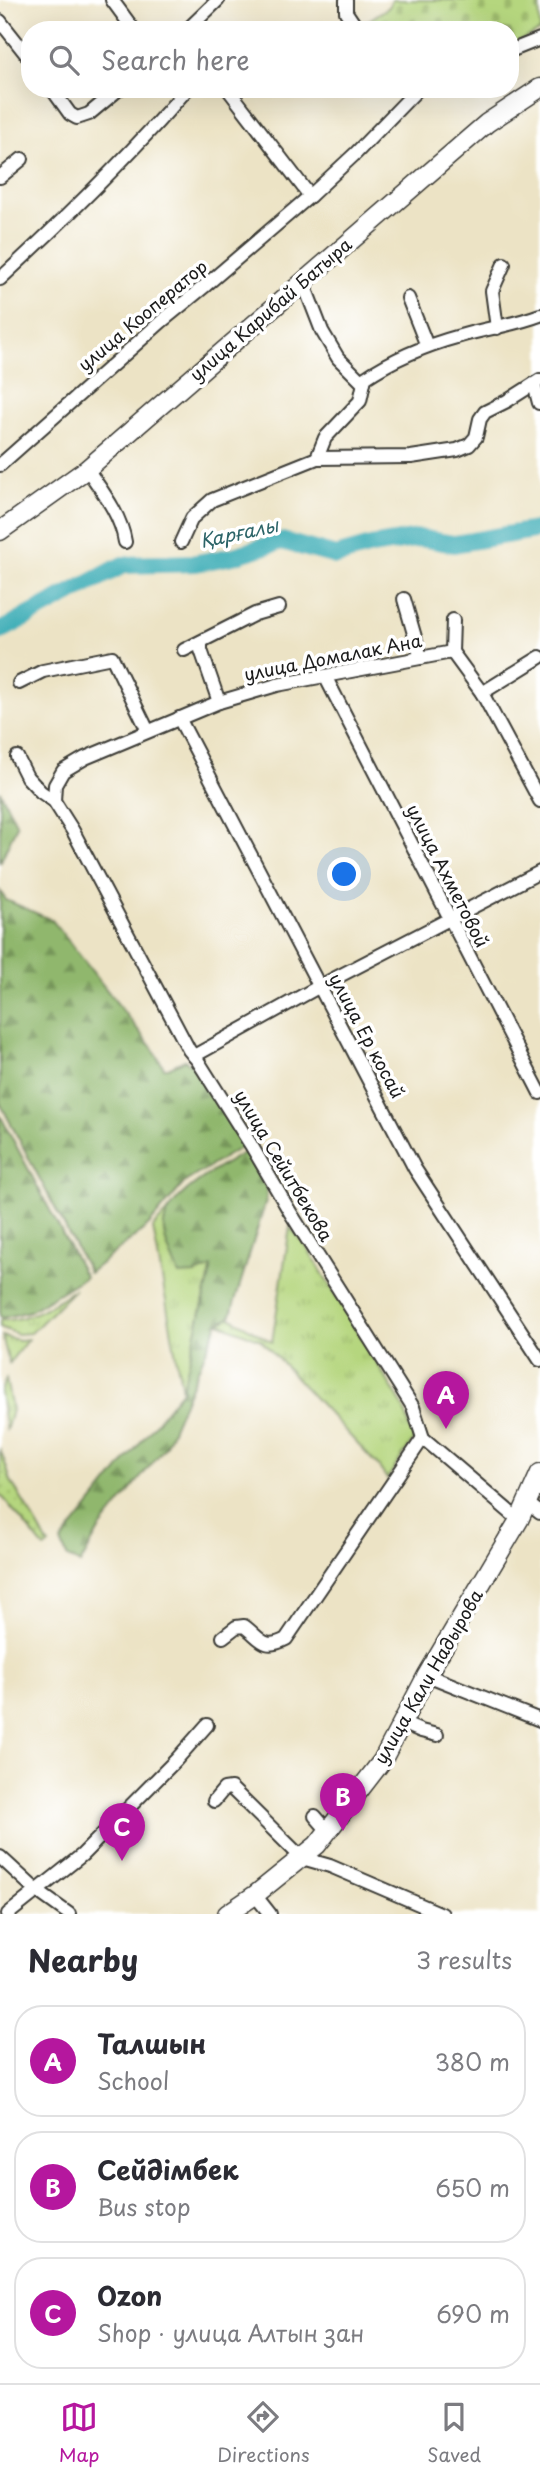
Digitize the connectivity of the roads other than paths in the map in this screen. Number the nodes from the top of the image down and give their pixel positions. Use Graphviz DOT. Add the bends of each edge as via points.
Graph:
graph roads {
  1 [pos="112,0"];
  2 [pos="218,0"];
  3 [pos="346,0"];
  4 [pos="0,20"];
  5 [pos="127,21"];
  6 [pos="196,21"];
  7 [pos="352,21"];
  8 [pos="540,39"];
  9 [pos="21,47"];
  10 [pos="519,47"];
  11 [pos="540,88"];
  12 [pos="58,98"];
  13 [pos="108,98"];
  14 [pos="179,98"];
  15 [pos="235,98"];
  16 [pos="405,98"];
  17 [pos="22,159"];
  18 [pos="0,177"];
  19 [pos="310,196"];
  20 [pos="504,264"];
  21 [pos="0,279"];
  22 [pos="303,282"];
  23 [pos="408,298"];
  24 [pos="540,315"];
  25 [pos="497,328"];
  26 [pos="427,346"];
  27 [pos="363,383"];
  28 [pos="538,392"];
  29 [pos="317,458"];
  30 [pos="0,464"];
  31 [pos="87,469"];
  32 [pos="0,531"];
  33 [pos="125,542"];
  34 [pos="181,542"];
  35 [pos="404,599"];
  36 [pos="279,607"];
  37 [pos="453,620"];
  38 [pos="201,642"];
  39 [pos="184,650"];
  40 [pos="452,652"];
  41 [pos="540,657"];
  42 [pos="421,658"];
  43 [pos="325,676"];
  44 [pos="19,682"];
  45 [pos="482,693"];
  46 [pos="219,702"];
  47 [pos="179,718"];
  48 [pos="148,731"];
  49 [pos="16,757"];
  50 [pos="54,800"];
  51 [pos="540,801"];
  52 [pos="540,872"];
  53 [pos="449,919"];
  54 [pos="320,986"];
  55 [pos="194,1056"];
  56 [pos="540,1093"];
  57 [pos="540,1360"];
  58 [pos="423,1438"];
  59 [pos="540,1473"];
  60 [pos="533,1508"];
  61 [pos="519,1520"];
  62 [pos="223,1637"];
  63 [pos="427,1675"];
  64 [pos="540,1720"];
  65 [pos="402,1723"];
  66 [pos="207,1725"];
  67 [pos="437,1735"];
  68 [pos="214,1801"];
  69 [pos="315,1816"];
  70 [pos="329,1832"];
  71 [pos="0,1857"];
  72 [pos="302,1858"];
  73 [pos="37,1891"];
  74 [pos="255,1895"];
  75 [pos="8,1914"];
  76 [pos="69,1914"];
  77 [pos="227,1914"];
  78 [pos="270,1914"];
  79 [pos="442,1914"];
  1 -- 5 [label="street"];
  2 -- 6 [label="street"];
  3 -- 7 [label="street"];
  4 -- 9 [label="street"];
  8 -- 10 [label="street"];
  11 -- 22 [label="street, улица Карибай Батыра" via="487,123"];
  12 -- 13 [label="street" via="77,118"];
  14 -- 21 [label="street" via="142,142"];
  15 -- 19 [label="street"];
  16 -- 19 [label="street, улица Кооператор"];
  17 -- 18 [label="street"];
  19 -- 30 [label="street, улица Кооператор"];
  20 -- 25 [label="street" via="492,291"];
  22 -- 27 [label="street" via="338,358"];
  22 -- 31 [label="street, улица Карибай Батыра"];
  23 -- 26 [label="street"];
  24 -- 25 [label="street"];
  25 -- 26 [label="street"];
  26 -- 27 [label="street" via="377,369"];
  27 -- 29 [label="street" via="360,401 325,438"];
  28 -- 29 [label="street" via="485,412 472,442 457,450 411,457"];
  29 -- 34 [label="street" via="212,500 192,518"];
  31 -- 32 [label="street, улица Карибай Батыра"];
  31 -- 33 [label="street" via="112,507"];
  35 -- 42 [label="street"];
  36 -- 38 [label="street"];
  37 -- 40 [label="street"];
  38 -- 39 [label="street"];
  38 -- 46 [label="street"];
  40 -- 42 [label="street, улица Домалак Ана"];
  40 -- 45 [label="street"];
  41 -- 45 [label="street"];
  42 -- 43 [label="street, улица Домалак Ана"];
  43 -- 46 [label="street, улица Домалак Ана"];
  43 -- 53 [label="street, улица Ахметовой"];
  44 -- 48 [label="street" via="43,671 112,657"];
  45 -- 51 [label="street"];
  46 -- 47 [label="street, улица Домалак Ана"];
  47 -- 48 [label="street, улица Домалак Ана"];
  47 -- 54 [label="street, улица Ер косай"];
  48 -- 50 [label="street, улица Домалак Ана" via="64,771 55,785"];
  49 -- 50 [label="street" via="27,777"];
  50 -- 55 [label="street, улица Сейитбекова"];
  52 -- 53 [label="street"];
  53 -- 54 [label="street"];
  53 -- 56 [label="street, улица Ахметовой"];
  54 -- 55 [label="street"];
  54 -- 57 [label="street, улица Ер косай" via="415,1168"];
  55 -- 58 [label="street, улица Сейитбекова" via="413,1407"];
  58 -- 61 [label="street"];
  58 -- 62 [label="street" via="286,1639 275,1645 264,1643 244,1626"];
  59 -- 60 [label="street, улица Кали Надырова"];
  60 -- 61 [label="street, улица Кали Надырова"];
  61 -- 63 [label="street, улица Кали Надырова"];
  63 -- 64 [label="street"];
  63 -- 65 [label="street, улица Кали Надырова"];
  65 -- 67 [label="street"];
  65 -- 70 [label="street, улица Кали Надырова" via="382,1761"];
  66 -- 73 [label="street" via="82,1855"];
  68 -- 72 [label="street" via="231,1788"];
  69 -- 70 [label="street"];
  70 -- 72 [label="street, улица Кали Надырова"];
  71 -- 73 [label="street"];
  72 -- 74 [label="street, улица Кали Надырова"];
  72 -- 79 [label="street"];
  73 -- 75 [label="street"];
  73 -- 76 [label="street"];
  74 -- 77 [label="street, улица Кали Надырова"];
  74 -- 78 [label="street"];
}
